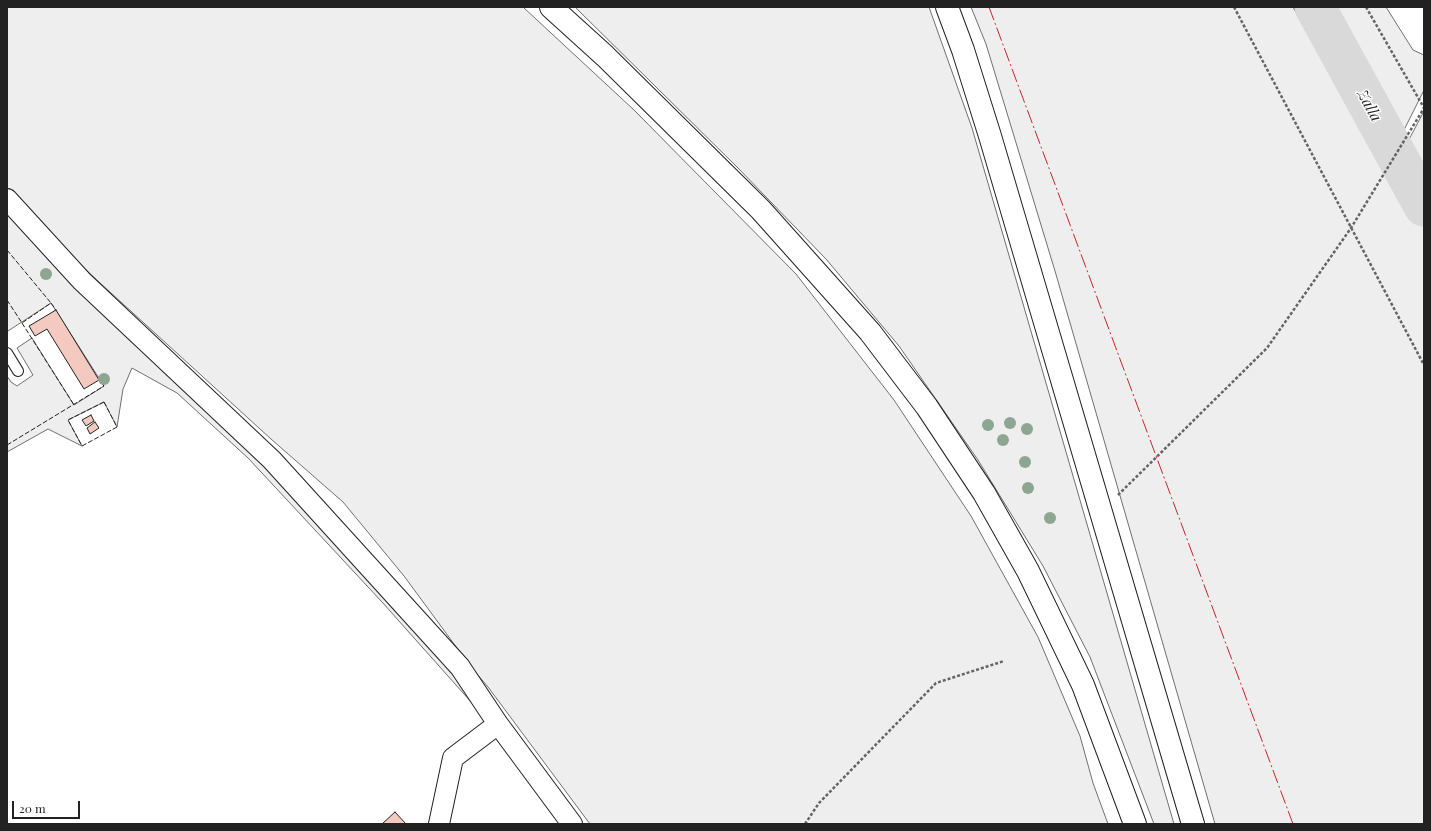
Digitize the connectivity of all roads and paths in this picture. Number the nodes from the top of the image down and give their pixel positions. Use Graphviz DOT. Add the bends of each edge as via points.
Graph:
graph roads {
  1 [pos="551,7"];
  2 [pos="947,7"];
  3 [pos="1234,7"];
  4 [pos="1366,7"];
  5 [pos="1424,108"];
  6 [pos="7,199"];
  7 [pos="1351,228"];
  8 [pos="7,353"];
  9 [pos="1424,365"];
  10 [pos="18,371"];
  11 [pos="1101,512"];
  12 [pos="1004,661"];
  13 [pos="498,724"];
  14 [pos="439,824"];
  15 [pos="572,824"];
  16 [pos="805,824"];
  17 [pos="1135,824"];
  18 [pos="1193,824"];
  1 -- 17 [label="highway" via="605,56 761,210 870,332 927,407 984,493 1028,571 1083,685"];
  2 -- 11 [label="highway" via="988,128"];
  3 -- 7 [label="path"];
  4 -- 5 [label="path"];
  5 -- 7 [label="path"];
  6 -- 13 [label="street" via="82,281 272,460 460,667"];
  7 -- 9 [label="path"];
  7 -- 11 [label="path" via="1267,348"];
  8 -- 10 [label="lane"];
  11 -- 18 [label="highway"];
  12 -- 16 [label="path" via="936,683 819,803"];
  13 -- 14 [label="street" via="453,758"];
  13 -- 15 [label="street"];
}
